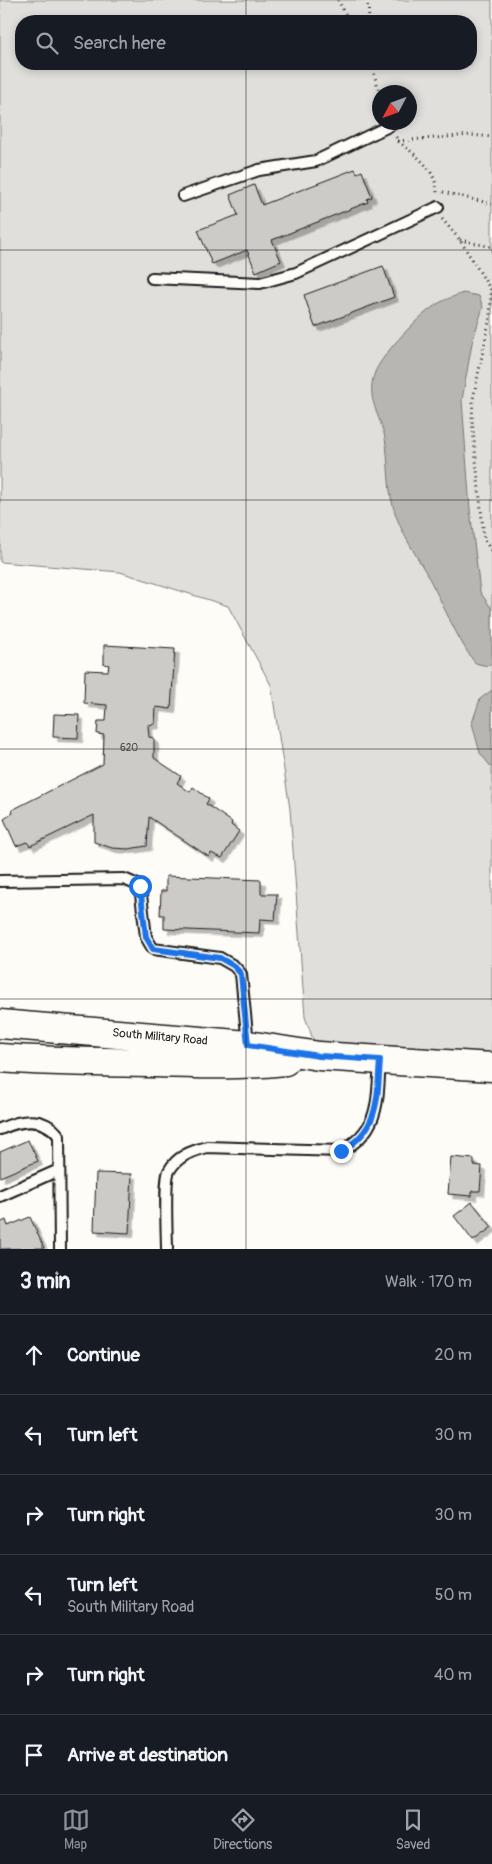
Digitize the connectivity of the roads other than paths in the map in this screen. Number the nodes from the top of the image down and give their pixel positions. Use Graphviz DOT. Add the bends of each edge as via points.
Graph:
graph roads {
  1 [pos="381,130"];
  2 [pos="184,196"];
  3 [pos="438,207"];
  4 [pos="152,278"];
  5 [pos="0,881"];
  6 [pos="0,1024"];
  7 [pos="248,1045"];
  8 [pos="319,1056"];
  9 [pos="0,1058"];
  10 [pos="380,1060"];
  11 [pos="492,1067"];
  12 [pos="0,1129"];
  13 [pos="59,1170"];
  14 [pos="0,1196"];
  15 [pos="60,1249"];
  16 [pos="167,1249"];
  1 -- 2 [label="lane" via="316,161 259,170"];
  3 -- 4 [label="lane" via="296,273 260,283"];
  5 -- 7 [label="lane" via="124,879 140,886 146,937 153,949 220,958 241,974"];
  6 -- 7 [label="main road, South Military Road"];
  7 -- 8 [label="main road, South Military Road"];
  8 -- 9 [label="main road, South Military Road" via="254,1064 50,1062"];
  8 -- 10 [label="main road, South Military Road"];
  10 -- 11 [label="main road, South Military Road"];
  10 -- 16 [label="lane" via="376,1112 365,1133 341,1151 207,1147 190,1151 178,1161 168,1172"];
  12 -- 13 [label="lane" via="16,1122 37,1122 52,1127 59,1136"];
  13 -- 14 [label="lane"];
  13 -- 15 [label="lane"];
}
